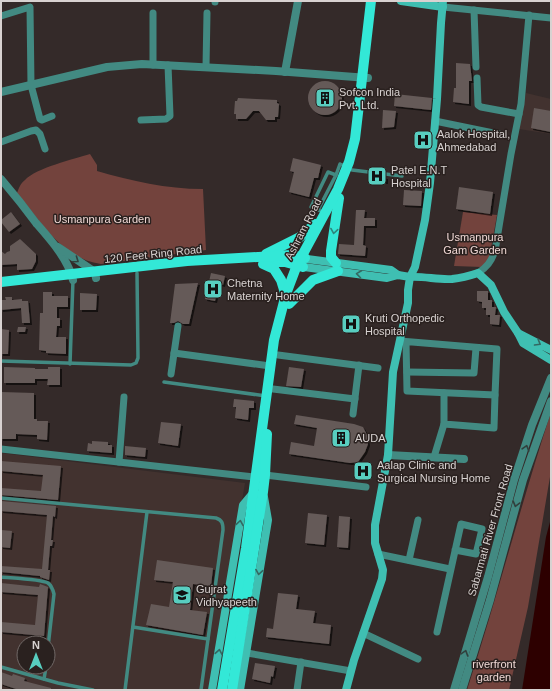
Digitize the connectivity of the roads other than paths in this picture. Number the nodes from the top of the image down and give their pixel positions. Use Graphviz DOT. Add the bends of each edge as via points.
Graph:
graph roads {
  1 [pos="298,1"];
  2 [pos="371,1"];
  3 [pos="378,1"];
  4 [pos="401,1"];
  5 [pos="31,4"];
  6 [pos="443,4"];
  7 [pos="474,10"];
  8 [pos="154,13"];
  9 [pos="207,13"];
  10 [pos="1,16"];
  11 [pos="529,16"];
  12 [pos="551,18"];
  13 [pos="153,65"];
  14 [pos="168,65"];
  15 [pos="206,67"];
  16 [pos="476,67"];
  17 [pos="285,72"];
  18 [pos="365,78"];
  19 [pos="477,78"];
  20 [pos="31,85"];
  21 [pos="1,92"];
  22 [pos="518,114"];
  23 [pos="52,116"];
  24 [pos="141,120"];
  25 [pos="435,121"];
  26 [pos="503,135"];
  27 [pos="1,142"];
  28 [pos="45,149"];
  29 [pos="349,168"];
  30 [pos="336,175"];
  31 [pos="402,176"];
  32 [pos="1,179"];
  33 [pos="339,198"];
  34 [pos="321,214"];
  35 [pos="53,243"];
  36 [pos="260,260"];
  37 [pos="302,262"];
  38 [pos="337,267"];
  39 [pos="137,273"];
  40 [pos="478,273"];
  41 [pos="95,275"];
  42 [pos="72,277"];
  43 [pos="410,277"];
  44 [pos="1,282"];
  45 [pos="1,287"];
  46 [pos="287,300"];
  47 [pos="178,326"];
  48 [pos="518,333"];
  49 [pos="403,342"];
  50 [pos="476,348"];
  51 [pos="551,350"];
  52 [pos="174,353"];
  53 [pos="278,355"];
  54 [pos="551,360"];
  55 [pos="1,361"];
  56 [pos="70,364"];
  57 [pos="359,365"];
  58 [pos="270,366"];
  59 [pos="378,368"];
  60 [pos="407,372"];
  61 [pos="171,374"];
  62 [pos="551,378"];
  63 [pos="164,382"];
  64 [pos="269,392"];
  65 [pos="444,393"];
  66 [pos="495,395"];
  67 [pos="124,397"];
  68 [pos="355,399"];
  69 [pos="551,401"];
  70 [pos="353,414"];
  71 [pos="444,424"];
  72 [pos="1,449"];
  73 [pos="388,455"];
  74 [pos="434,457"];
  75 [pos="464,459"];
  76 [pos="119,462"];
  77 [pos="265,474"];
  78 [pos="254,477"];
  79 [pos="366,487"];
  80 [pos="259,492"];
  81 [pos="1,498"];
  82 [pos="147,512"];
  83 [pos="255,515"];
  84 [pos="418,520"];
  85 [pos="455,550"];
  86 [pos="378,554"];
  87 [pos="410,560"];
  88 [pos="450,569"];
  89 [pos="1,578"];
  90 [pos="133,627"];
  91 [pos="436,632"];
  92 [pos="363,633"];
  93 [pos="49,635"];
  94 [pos="208,639"];
  95 [pos="247,653"];
  96 [pos="418,659"];
  97 [pos="301,662"];
  98 [pos="1,667"];
  99 [pos="351,671"];
  100 [pos="45,675"];
  101 [pos="44,679"];
  102 [pos="93,690"];
  103 [pos="125,690"];
  104 [pos="201,690"];
  105 [pos="212,690"];
  106 [pos="222,690"];
  107 [pos="232,690"];
  108 [pos="240,690"];
  109 [pos="297,690"];
  110 [pos="346,690"];
  111 [pos="454,690"];
  112 [pos="462,690"];
  1 -- 17 [label="street"];
  2 -- 18 [label="main road, Ashram Road"];
  3 -- 18 [label="main road, Ashram Road"];
  4 -- 6 [label="main road"];
  5 -- 10 [label="street"];
  5 -- 20 [label="street"];
  6 -- 7 [label="street"];
  6 -- 25 [label="main road"];
  7 -- 11 [label="street"];
  7 -- 16 [label="street"];
  8 -- 13 [label="street"];
  9 -- 15 [label="street"];
  11 -- 12 [label="street"];
  11 -- 22 [label="street"];
  13 -- 14 [label="street"];
  13 -- 20 [label="street" via="107,67"];
  14 -- 15 [label="street"];
  14 -- 24 [label="street" via="170,116 166,119"];
  15 -- 17 [label="street"];
  17 -- 18 [label="street"];
  18 -- 29 [label="main road, Ashram Road" via="361,140"];
  19 -- 22 [label="street" via="478,105"];
  20 -- 21 [label="street"];
  20 -- 23 [label="street" via="40,119"];
  22 -- 40 [label="street" via="495,251 487,267"];
  25 -- 26 [label="street"];
  25 -- 43 [label="main road" via="425,220 415,267"];
  27 -- 28 [label="street" via="36,130"];
  29 -- 30 [label="lane" via="340,164"];
  29 -- 31 [label="lane"];
  29 -- 33 [label="main road, Ashram Road"];
  29 -- 34 [label="main road, Ashram Road"];
  30 -- 34 [label="lane"];
  30 -- 34 [label="lane" via="328,172 311,207"];
  32 -- 35 [label="street"];
  33 -- 37 [label="main road, Ashram Road"];
  33 -- 38 [label="main road, one-way" via="331,251 331,257"];
  34 -- 36 [label="main road" via="300,237"];
  34 -- 37 [label="main road, Ashram Road"];
  35 -- 41 [label="street, one-way"];
  35 -- 42 [label="street"];
  36 -- 37 [label="main road, 120 Feet Ring Road" via="291,255"];
  36 -- 39 [label="main road, 120 Feet Ring Road"];
  36 -- 41 [label="main road, 120 Feet Ring Road" via="187,261"];
  36 -- 46 [label="main road" via="274,269"];
  37 -- 38 [label="main road"];
  37 -- 46 [label="main road, Ashram Road"];
  38 -- 43 [label="main road" via="391,270 398,275"];
  38 -- 46 [label="main road" via="313,280"];
  39 -- 41 [label="main road, 120 Feet Ring Road"];
  39 -- 56 [label="lane" via="136,363"];
  40 -- 43 [label="main road" via="451,279"];
  40 -- 48 [label="main road" via="491,284 504,312"];
  41 -- 42 [label="main road, 120 Feet Ring Road"];
  42 -- 44 [label="main road, 120 Feet Ring Road"];
  42 -- 45 [label="main road, 120 Feet Ring Road"];
  42 -- 56 [label="lane"];
  43 -- 49 [label="main road"];
  46 -- 53 [label="main road, Ashram Road"];
  46 -- 58 [label="main road, Ashram Road" via="274,340"];
  47 -- 52 [label="street"];
  48 -- 51 [label="main road, one-way"];
  48 -- 54 [label="main road" via="523,343"];
  49 -- 50 [label="street"];
  49 -- 60 [label="street"];
  49 -- 73 [label="main road" via="393,372"];
  50 -- 60 [label="street" via="474,373"];
  50 -- 66 [label="street" via="497,350"];
  52 -- 58 [label="street"];
  52 -- 61 [label="street"];
  53 -- 57 [label="street"];
  53 -- 64 [label="main road, Ashram Road"];
  55 -- 56 [label="lane"];
  57 -- 59 [label="street"];
  57 -- 68 [label="street"];
  58 -- 64 [label="main road, Ashram Road"];
  60 -- 65 [label="street" via="407,391"];
  111 -- 62 [label="street, Sabarmati River Front Road, one-way" via="514,480"];
  63 -- 64 [label="lane"];
  64 -- 68 [label="street"];
  64 -- 77 [label="main road, Ashram Road"];
  64 -- 78 [label="main road, Ashram Road"];
  65 -- 66 [label="street"];
  65 -- 71 [label="street"];
  66 -- 71 [label="street" via="494,428"];
  67 -- 76 [label="street"];
  68 -- 70 [label="street"];
  69 -- 112 [label="street, one-way" via="523,480"];
  71 -- 74 [label="street"];
  72 -- 76 [label="street"];
  73 -- 74 [label="street"];
  73 -- 86 [label="main road" via="376,524 375,543"];
  74 -- 75 [label="street"];
  76 -- 78 [label="street"];
  77 -- 79 [label="street"];
  77 -- 80 [label="main road, Ashram Road"];
  78 -- 80 [label="main road, Ashram Road"];
  80 -- 83 [label="main road"];
  80 -- 95 [label="main road, one-way" via="268,520"];
  105 -- 80 [label="main road, one-way" via="243,505"];
  81 -- 82 [label="lane"];
  82 -- 90 [label="lane"];
  82 -- 94 [label="lane" via="216,518 223,524"];
  83 -- 106 [label="main road"];
  83 -- 107 [label="main road"];
  84 -- 87 [label="street"];
  85 -- 85 [label="street" via="461,524 482,529 476,554"];
  85 -- 88 [label="street"];
  86 -- 87 [label="street"];
  86 -- 92 [label="main road" via="383,570 382,579"];
  87 -- 88 [label="street"];
  88 -- 91 [label="street"];
  89 -- 93 [label="lane" via="48,583 54,594"];
  90 -- 94 [label="lane"];
  90 -- 103 [label="lane"];
  92 -- 96 [label="street"];
  92 -- 99 [label="main road"];
  94 -- 104 [label="lane"];
  95 -- 97 [label="street"];
  95 -- 108 [label="main road"];
  97 -- 99 [label="street"];
  97 -- 109 [label="street"];
  98 -- 101 [label="lane"];
  99 -- 110 [label="main road"];
  100 -- 101 [label="lane"];
  101 -- 102 [label="lane"];
}
